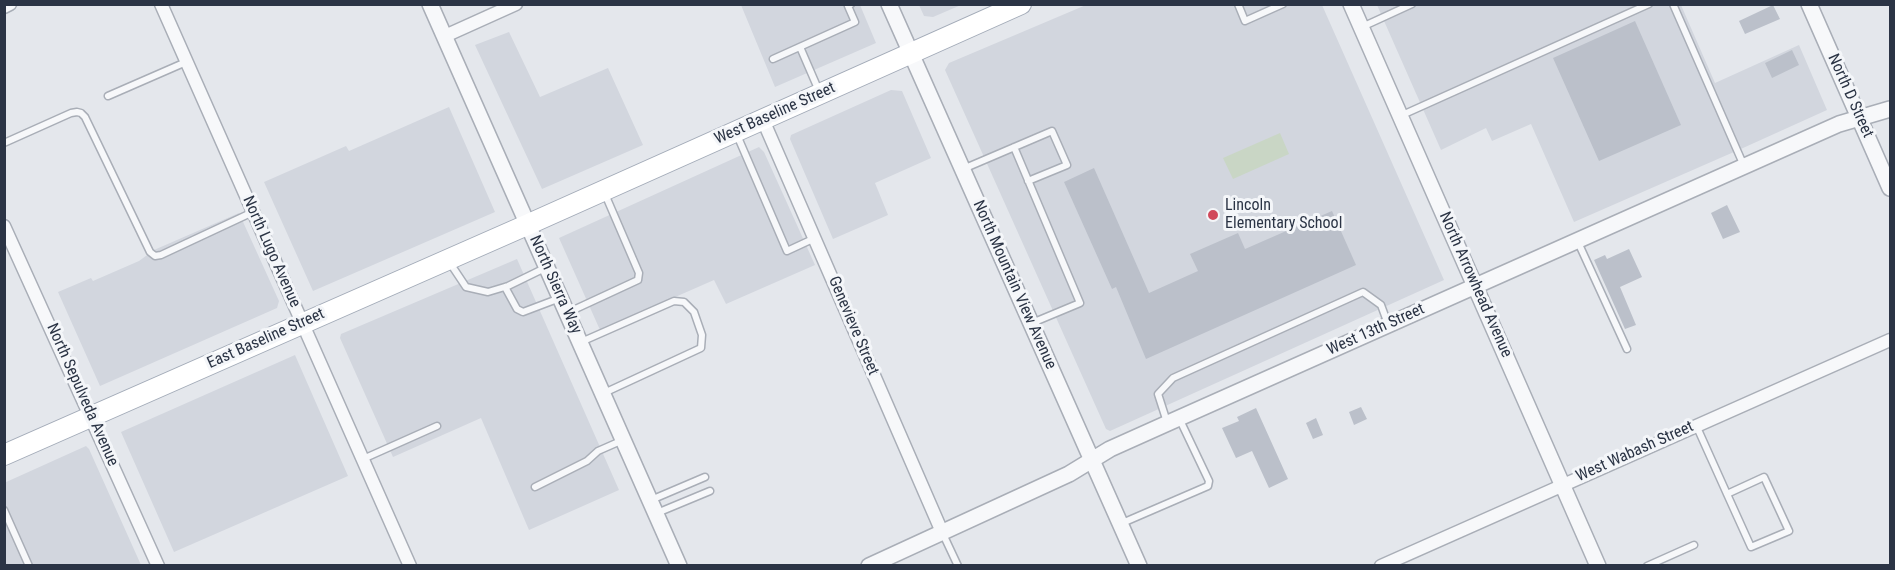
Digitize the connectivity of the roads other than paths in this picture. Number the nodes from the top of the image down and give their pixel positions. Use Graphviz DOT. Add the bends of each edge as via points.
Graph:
graph roads {
  1 [pos="10,4"];
  2 [pos="161,4"];
  3 [pos="430,4"];
  4 [pos="516,4"];
  5 [pos="889,4"];
  6 [pos="1238,4"];
  7 [pos="1282,4"];
  8 [pos="1351,4"];
  9 [pos="1412,4"];
  10 [pos="1648,4"];
  11 [pos="1673,4"];
  12 [pos="1809,4"];
  13 [pos="849,5"];
  14 [pos="1014,6"];
  15 [pos="4,7"];
  16 [pos="1361,27"];
  17 [pos="445,36"];
  18 [pos="800,47"];
  19 [pos="911,53"];
  20 [pos="773,59"];
  21 [pos="186,62"];
  22 [pos="821,94"];
  23 [pos="108,96"];
  24 [pos="1890,109"];
  25 [pos="1400,116"];
  26 [pos="1860,118"];
  27 [pos="763,120"];
  28 [pos="735,132"];
  29 [pos="4,143"];
  30 [pos="1014,147"];
  31 [pos="1744,166"];
  32 [pos="963,169"];
  33 [pos="1028,181"];
  34 [pos="1890,188"];
  35 [pos="604,191"];
  36 [pos="253,212"];
  37 [pos="529,224"];
  38 [pos="4,226"];
  39 [pos="815,238"];
  40 [pos="1577,240"];
  41 [pos="448,260"];
  42 [pos="547,267"];
  43 [pos="1475,286"];
  44 [pos="505,287"];
  45 [pos="561,298"];
  46 [pos="567,313"];
  47 [pos="303,323"];
  48 [pos="1031,324"];
  49 [pos="1388,325"];
  50 [pos="1890,340"];
  51 [pos="581,342"];
  52 [pos="1627,349"];
  53 [pos="603,393"];
  54 [pos="92,416"];
  55 [pos="1173,420"];
  56 [pos="1696,425"];
  57 [pos="437,426"];
  58 [pos="624,440"];
  59 [pos="4,455"];
  60 [pos="363,459"];
  61 [pos="1092,460"];
  62 [pos="705,477"];
  63 [pos="1564,485"];
  64 [pos="535,487"];
  65 [pos="710,491"];
  66 [pos="1727,494"];
  67 [pos="653,507"];
  68 [pos="4,510"];
  69 [pos="1120,524"];
  70 [pos="942,532"];
  71 [pos="1694,545"];
  72 [pos="29,566"];
  73 [pos="158,566"];
  74 [pos="410,566"];
  75 [pos="679,566"];
  76 [pos="869,566"];
  77 [pos="958,566"];
  78 [pos="1139,566"];
  79 [pos="1381,566"];
  80 [pos="1598,566"];
  81 [pos="1647,566"];
  1 -- 15 [label="street"];
  2 -- 21 [label="street, North Lugo Avenue"];
  3 -- 17 [label="street, North Sierra Way"];
  4 -- 17 [label="street"];
  5 -- 19 [label="street, North Mountain View Avenue"];
  6 -- 7 [label="lane" via="1245,21"];
  8 -- 16 [label="street, North Arrowhead Avenue"];
  9 -- 16 [label="lane"];
  10 -- 25 [label="lane"];
  11 -- 31 [label="lane"];
  12 -- 26 [label="street, North D Street"];
  13 -- 18 [label="lane" via="855,22"];
  14 -- 19 [label="main road, West Baseline Street"];
  16 -- 25 [label="street, North Arrowhead Avenue"];
  17 -- 37 [label="street, North Sierra Way"];
  18 -- 20 [label="lane"];
  18 -- 22 [label="lane"];
  19 -- 22 [label="main road, West Baseline Street"];
  19 -- 32 [label="street, North Mountain View Avenue"];
  21 -- 23 [label="lane"];
  21 -- 36 [label="street, North Lugo Avenue"];
  22 -- 27 [label="main road, West Baseline Street"];
  24 -- 26 [label="street, West 13th Street"];
  25 -- 43 [label="street, North Arrowhead Avenue"];
  26 -- 31 [label="street, West 13th Street"];
  26 -- 34 [label="street, North D Street"];
  27 -- 28 [label="main road, West Baseline Street"];
  27 -- 39 [label="street, Genevieve Street"];
  28 -- 35 [label="main road, West Baseline Street"];
  28 -- 39 [label="lane" via="788,251"];
  29 -- 36 [label="lane" via="71,113 81,113 155,256"];
  30 -- 32 [label="lane"];
  30 -- 33 [label="lane"];
  30 -- 33 [label="lane" via="1052,131 1067,165"];
  31 -- 40 [label="street, West 13th Street"];
  32 -- 48 [label="street, North Mountain View Avenue"];
  33 -- 48 [label="lane" via="1080,303"];
  35 -- 37 [label="main road, West Baseline Street"];
  35 -- 46 [label="lane" via="639,273 638,280"];
  36 -- 47 [label="street, North Lugo Avenue"];
  37 -- 41 [label="main road, East Baseline Street"];
  37 -- 42 [label="street, North Sierra Way"];
  38 -- 54 [label="street, North Sepulveda Avenue"];
  39 -- 70 [label="street, Genevieve Street"];
  40 -- 43 [label="street, West 13th Street"];
  40 -- 52 [label="lane"];
  41 -- 44 [label="lane" via="466,287 488,292"];
  41 -- 47 [label="main road, East Baseline Street"];
  42 -- 44 [label="lane"];
  42 -- 45 [label="street, North Sierra Way"];
  43 -- 49 [label="street, West 13th Street"];
  43 -- 63 [label="street, North Arrowhead Avenue"];
  44 -- 45 [label="lane" via="517,309 523,312"];
  45 -- 46 [label="street, North Sierra Way"];
  46 -- 51 [label="street, North Sierra Way"];
  47 -- 54 [label="main road, East Baseline Street"];
  47 -- 60 [label="street, North Lugo Avenue"];
  48 -- 61 [label="street, North Mountain View Avenue"];
  49 -- 55 [label="street, West 13th Street"];
  49 -- 55 [label="lane" via="1381,305 1363,292 1173,378 1158,394"];
  50 -- 56 [label="street, West Wabash Street"];
  51 -- 53 [label="street, North Sierra Way"];
  51 -- 53 [label="lane" via="674,302 684,302 694,312 702,335 698,350"];
  53 -- 58 [label="street, North Sierra Way"];
  54 -- 59 [label="main road, East Baseline Street"];
  54 -- 73 [label="street, North Sepulveda Avenue"];
  55 -- 61 [label="street, West 13th Street"];
  55 -- 69 [label="lane" via="1209,481 1208,486"];
  56 -- 63 [label="street, West Wabash Street"];
  56 -- 66 [label="lane"];
  57 -- 60 [label="lane"];
  58 -- 64 [label="lane"];
  58 -- 67 [label="street, North Sierra Way"];
  60 -- 74 [label="street, North Lugo Avenue"];
  61 -- 69 [label="street, North Mountain View Avenue"];
  61 -- 70 [label="street, West 13th Street" via="1070,474"];
  62 -- 67 [label="lane"];
  63 -- 79 [label="street, West Wabash Street"];
  63 -- 80 [label="street, North Arrowhead Avenue"];
  65 -- 67 [label="lane"];
  66 -- 66 [label="lane" via="1751,547 1789,531 1764,477"];
  67 -- 75 [label="street, North Sierra Way"];
  68 -- 72 [label="lane"];
  69 -- 78 [label="street, North Mountain View Avenue"];
  70 -- 76 [label="street, West 13th Street"];
  70 -- 77 [label="lane"];
  71 -- 81 [label="lane"];
}
